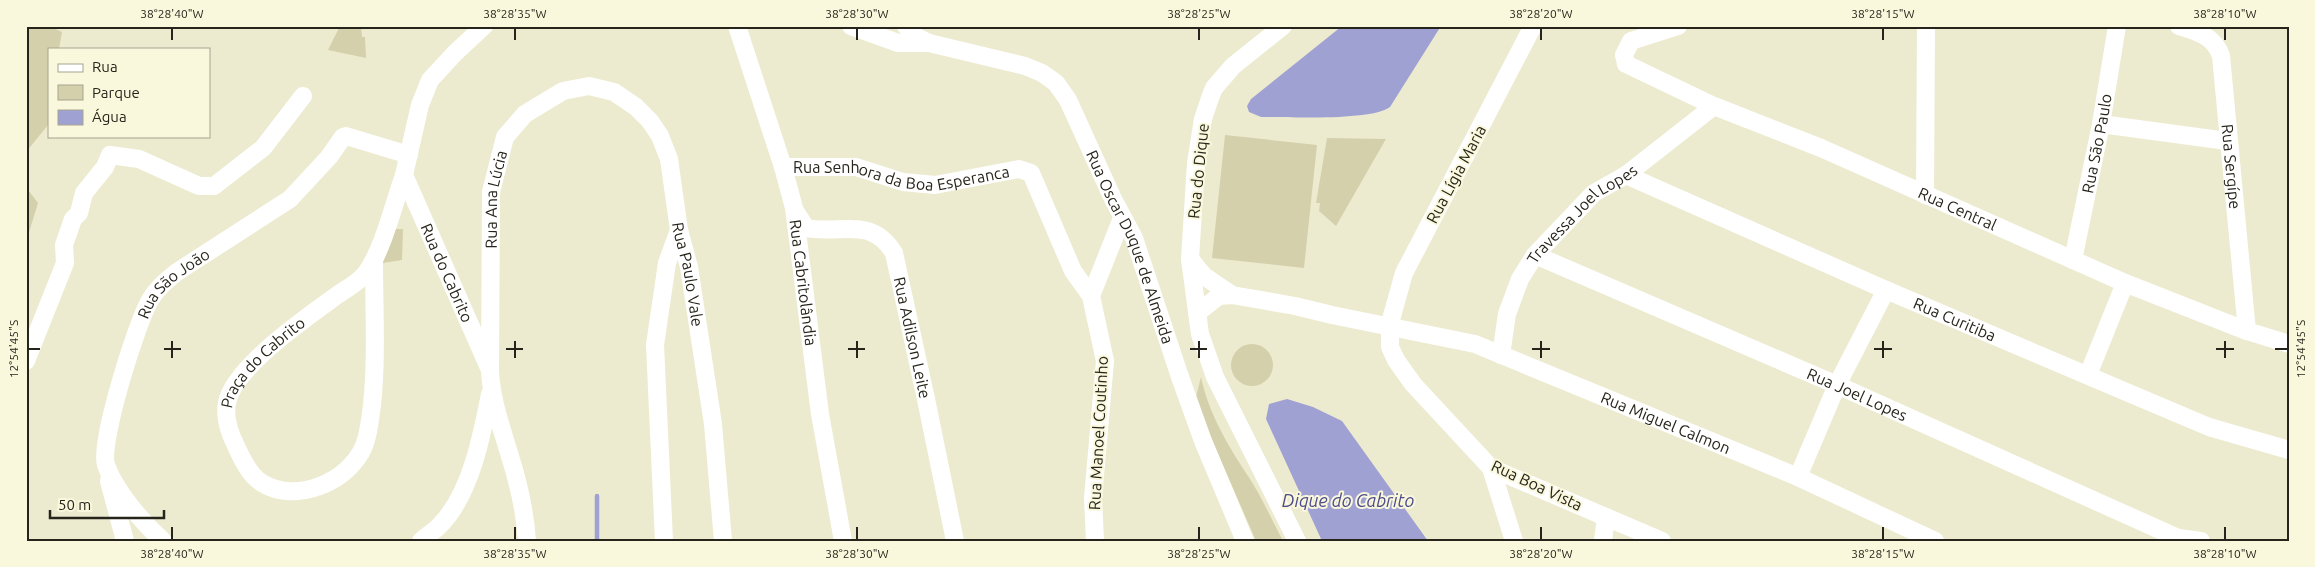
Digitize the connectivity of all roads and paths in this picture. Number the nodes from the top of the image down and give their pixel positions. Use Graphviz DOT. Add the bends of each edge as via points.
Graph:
graph roads {
  1 [pos="484,26"];
  2 [pos="851,26"];
  3 [pos="906,26"];
  4 [pos="1283,26"];
  5 [pos="1533,26"];
  6 [pos="1678,26"];
  7 [pos="1926,26"];
  8 [pos="2117,26"];
  9 [pos="2179,26"];
  10 [pos="739,27"];
  11 [pos="929,43"];
  12 [pos="303,96"];
  13 [pos="1714,106"];
  14 [pos="2100,124"];
  15 [pos="2227,141"];
  16 [pos="409,155"];
  17 [pos="783,167"];
  18 [pos="404,175"];
  19 [pos="1626,175"];
  20 [pos="1925,195"];
  21 [pos="794,208"];
  22 [pos="1122,218"];
  23 [pos="679,230"];
  24 [pos="1534,255"];
  25 [pos="1190,259"];
  26 [pos="2074,260"];
  27 [pos="374,262"];
  28 [pos="2125,283"];
  29 [pos="1886,290"];
  30 [pos="1232,295"];
  31 [pos="1091,296"];
  32 [pos="1196,313"];
  33 [pos="1390,326"];
  34 [pos="2247,331"];
  35 [pos="2289,344"];
  36 [pos="1500,355"];
  37 [pos="26,360"];
  38 [pos="490,370"];
  39 [pos="2088,375"];
  40 [pos="1837,385"];
  41 [pos="491,391"];
  42 [pos="2289,450"];
  43 [pos="106,464"];
  44 [pos="1491,468"];
  45 [pos="1798,477"];
  46 [pos="1606,517"];
  47 [pos="2174,539"];
  48 [pos="125,541"];
  49 [pos="163,541"];
  50 [pos="421,541"];
  51 [pos="527,541"];
  52 [pos="664,541"];
  53 [pos="723,541"];
  54 [pos="843,541"];
  55 [pos="954,541"];
  56 [pos="1095,541"];
  57 [pos="1245,541"];
  58 [pos="1297,541"];
  59 [pos="1514,541"];
  60 [pos="1603,541"];
  61 [pos="1662,541"];
  62 [pos="1935,541"];
  63 [pos="2201,541"];
  1 -- 16 [label="street" via="430,80 420,105"];
  2 -- 11 [label="street, Rua Oscar Duque de Almeida" via="898,43"];
  3 -- 11 [label="street, Rua Oscar Duque de Almeida" via="913,35"];
  4 -- 25 [label="street, Rua do Dique" via="1233,66 1214,88 1210,98 1196,163"];
  5 -- 33 [label="street, Rua Lígia Maria" via="1404,273"];
  6 -- 13 [label="street, Rua Central" via="1631,41 1624,55 1626,64"];
  7 -- 20 [label="street"];
  8 -- 14 [label="street, Rua São Paulo"];
  9 -- 15 [label="street, Rua Sergípe" via="2198,31 2218,47"];
  10 -- 17 [label="street, Rua Cabritolândia"];
  11 -- 22 [label="street, Rua Oscar Duque de Almeida" via="1025,66 1050,77 1068,100"];
  12 -- 37 [label="street" via="264,148 214,186 200,186 139,159 110,155 105,167 84,193 79,213 73,219 64,245 66,263"];
  13 -- 19 [label="street, Travessa Joel Lopes"];
  13 -- 20 [label="street, Rua Central" via="1821,148"];
  14 -- 15 [label="street"];
  14 -- 26 [label="street, Rua São Paulo"];
  15 -- 34 [label="street, Rua Sergípe"];
  16 -- 18 [label="street"];
  16 -- 43 [label="street, Rua São João" via="343,137 290,199 177,272 161,286 147,306 131,349 109,429"];
  17 -- 21 [label="street, Rua Cabritolândia"];
  17 -- 31 [label="street, Rua Senhora da Boa Esperanca" via="856,167 903,182 935,184 1026,170 1034,178 1073,271"];
  18 -- 27 [label="street, Praça do Cabrito"];
  18 -- 38 [label="street, Rua do Cabrito"];
  19 -- 24 [label="street, Travessa Joel Lopes" via="1594,193"];
  19 -- 29 [label="street, Rua Curitiba"];
  20 -- 26 [label="street, Rua Central"];
  21 -- 54 [label="street, Rua Cabritolândia" via="820,414"];
  21 -- 55 [label="street, Rua Adilson Leite" via="806,228 865,230 879,236 894,253"];
  22 -- 31 [label="street"];
  22 -- 57 [label="street, Rua Oscar Duque de Almeida" via="1134,238 1187,396"];
  23 -- 38 [label="street, Rua Ana Lúcia" via="666,151 650,121 632,104 607,89 581,86 563,91 525,114 505,137 491,192"];
  23 -- 52 [label="street, Rua Paulo Vale" via="668,263 655,345"];
  23 -- 53 [label="street, Rua Paulo Vale" via="689,267 713,424"];
  24 -- 36 [label="street, Travessa Joel Lopes" via="1520,279 1507,314"];
  24 -- 40 [label="street, Rua Joel Lopes"];
  25 -- 30 [label="street" via="1204,276"];
  25 -- 32 [label="street, Rua do Dique"];
  26 -- 28 [label="street, Rua Central"];
  27 -- 27 [label="street, Praça do Cabrito" via="359,280 312,313 244,371 232,386 226,403 226,419 234,442 242,460 260,482 276,490 293,491 321,486 346,471 364,446 376,370"];
  28 -- 34 [label="street, Rua Central"];
  28 -- 39 [label="street"];
  29 -- 39 [label="street, Rua Curitiba"];
  29 -- 40 [label="street"];
  30 -- 32 [label="street" via="1219,296"];
  30 -- 33 [label="street, Rua Miguel Calmon"];
  31 -- 56 [label="street, Rua Manoel Coutinho" via="1105,361 1093,498"];
  32 -- 58 [label="street, Rua do Dique" via="1215,377"];
  33 -- 36 [label="street, Rua Miguel Calmon" via="1475,344"];
  33 -- 44 [label="street, Rua Boa Vista" via="1392,353 1409,378"];
  34 -- 35 [label="street, Rua Central"];
  36 -- 45 [label="street, Rua Miguel Calmon"];
  38 -- 41 [label="street, Rua do Cabrito"];
  39 -- 42 [label="street, Rua Curitiba" via="2209,427"];
  40 -- 45 [label="street"];
  40 -- 47 [label="street, Rua Joel Lopes"];
  41 -- 50 [label="street" via="482,436 462,491 442,523"];
  41 -- 51 [label="street, Rua do Cabrito" via="526,521"];
  43 -- 48 [label="street"];
  43 -- 49 [label="street" via="135,512"];
  44 -- 46 [label="street, Rua Boa Vista"];
  44 -- 59 [label="street"];
  45 -- 62 [label="street, Rua Miguel Calmon"];
  46 -- 60 [label="street"];
  46 -- 61 [label="street, Rua Boa Vista"];
  47 -- 63 [label="street, Rua Joel Lopes"];
}
